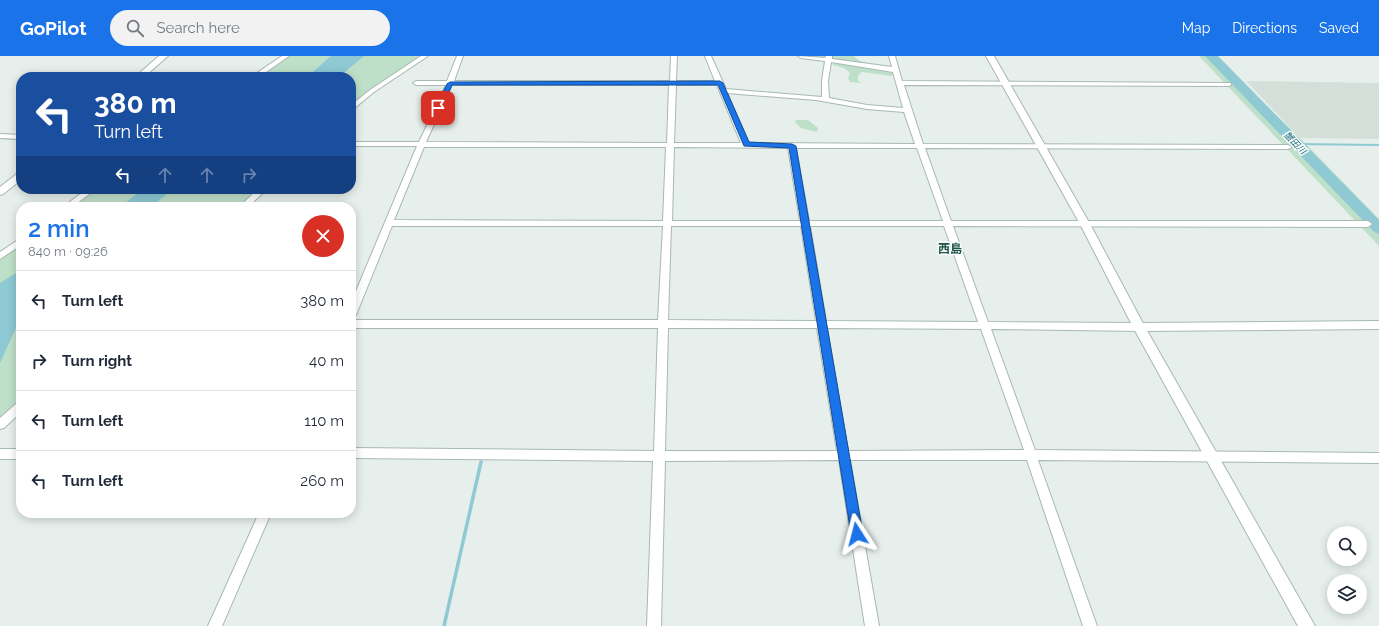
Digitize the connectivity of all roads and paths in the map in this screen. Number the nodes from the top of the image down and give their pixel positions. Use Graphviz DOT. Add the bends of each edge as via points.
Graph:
graph roads {
  1 [pos="164,56"];
  2 [pos="285,56"];
  3 [pos="424,56"];
  4 [pos="460,56"];
  5 [pos="674,56"];
  6 [pos="708,56"];
  7 [pos="801,56"];
  8 [pos="892,56"];
  9 [pos="990,56"];
  10 [pos="829,57"];
  11 [pos="896,70"];
  12 [pos="145,72"];
  13 [pos="261,72"];
  14 [pos="416,83"];
  15 [pos="673,83"];
  16 [pos="720,83"];
  17 [pos="900,83"];
  18 [pos="1006,83"];
  19 [pos="450,84"];
  20 [pos="1229,84"];
  21 [pos="724,91"];
  22 [pos="826,100"];
  23 [pos="356,105"];
  24 [pos="906,110"];
  25 [pos="0,136"];
  26 [pos="16,137"];
  27 [pos="356,144"];
  28 [pos="421,144"];
  29 [pos="671,144"];
  30 [pos="746,144"];
  31 [pos="792,146"];
  32 [pos="920,146"];
  33 [pos="1041,146"];
  34 [pos="1288,147"];
  35 [pos="16,179"];
  36 [pos="0,192"];
  37 [pos="85,194"];
  38 [pos="257,194"];
  39 [pos="74,202"];
  40 [pos="249,202"];
  41 [pos="389,223"];
  42 [pos="804,223"];
  43 [pos="948,223"];
  44 [pos="668,224"];
  45 [pos="1085,224"];
  46 [pos="1368,224"];
  47 [pos="16,245"];
  48 [pos="0,256"];
  49 [pos="356,303"];
  50 [pos="356,324"];
  51 [pos="663,324"];
  52 [pos="821,325"];
  53 [pos="1379,325"];
  54 [pos="984,326"];
  55 [pos="1139,327"];
  56 [pos="16,411"];
  57 [pos="0,425"];
  58 [pos="356,453"];
  59 [pos="0,454"];
  60 [pos="16,454"];
  61 [pos="1031,455"];
  62 [pos="658,456"];
  63 [pos="845,457"];
  64 [pos="1212,457"];
  65 [pos="1379,458"];
  66 [pos="263,518"];
  67 [pos="215,626"];
  68 [pos="654,626"];
  69 [pos="872,626"];
  70 [pos="1090,626"];
  71 [pos="1306,626"];
  1 -- 12 [label="street"];
  2 -- 13 [label="street"];
  3 -- 23 [label="street"];
  4 -- 19 [label="street"];
  5 -- 15 [label="street"];
  6 -- 16 [label="street"];
  7 -- 10 [label="street"];
  8 -- 11 [label="street"];
  9 -- 18 [label="street"];
  10 -- 11 [label="street"];
  10 -- 22 [label="street" via="825,81"];
  11 -- 17 [label="street"];
  14 -- 19 [label="street"];
  15 -- 16 [label="street"];
  15 -- 19 [label="street"];
  15 -- 29 [label="street"];
  16 -- 21 [label="street"];
  17 -- 18 [label="street"];
  17 -- 24 [label="street"];
  18 -- 20 [label="street"];
  18 -- 33 [label="street"];
  19 -- 28 [label="street"];
  21 -- 22 [label="street"];
  21 -- 30 [label="street"];
  22 -- 24 [label="street"];
  24 -- 32 [label="street"];
  25 -- 26 [label="street"];
  27 -- 28 [label="street"];
  28 -- 29 [label="street"];
  28 -- 41 [label="street"];
  29 -- 30 [label="street"];
  29 -- 44 [label="street"];
  30 -- 31 [label="street"];
  31 -- 32 [label="street"];
  31 -- 42 [label="street"];
  32 -- 33 [label="street"];
  32 -- 43 [label="street"];
  33 -- 34 [label="street"];
  33 -- 45 [label="street"];
  35 -- 36 [label="street"];
  37 -- 39 [label="street"];
  38 -- 40 [label="street"];
  41 -- 44 [label="street"];
  41 -- 49 [label="street"];
  42 -- 43 [label="street"];
  42 -- 44 [label="street"];
  42 -- 52 [label="street"];
  43 -- 45 [label="street"];
  43 -- 54 [label="street"];
  44 -- 51 [label="street"];
  45 -- 46 [label="street"];
  45 -- 55 [label="street"];
  47 -- 48 [label="street"];
  50 -- 51 [label="street"];
  51 -- 52 [label="street"];
  51 -- 62 [label="street"];
  52 -- 54 [label="street"];
  52 -- 63 [label="street"];
  53 -- 55 [label="street"];
  54 -- 55 [label="street"];
  54 -- 61 [label="street"];
  55 -- 64 [label="street"];
  56 -- 57 [label="street"];
  58 -- 62 [label="street"];
  59 -- 60 [label="street"];
  61 -- 63 [label="street"];
  61 -- 64 [label="street"];
  61 -- 70 [label="street"];
  62 -- 63 [label="street"];
  62 -- 68 [label="street"];
  63 -- 69 [label="street"];
  64 -- 65 [label="street"];
  64 -- 71 [label="street"];
  66 -- 67 [label="street"];
}
